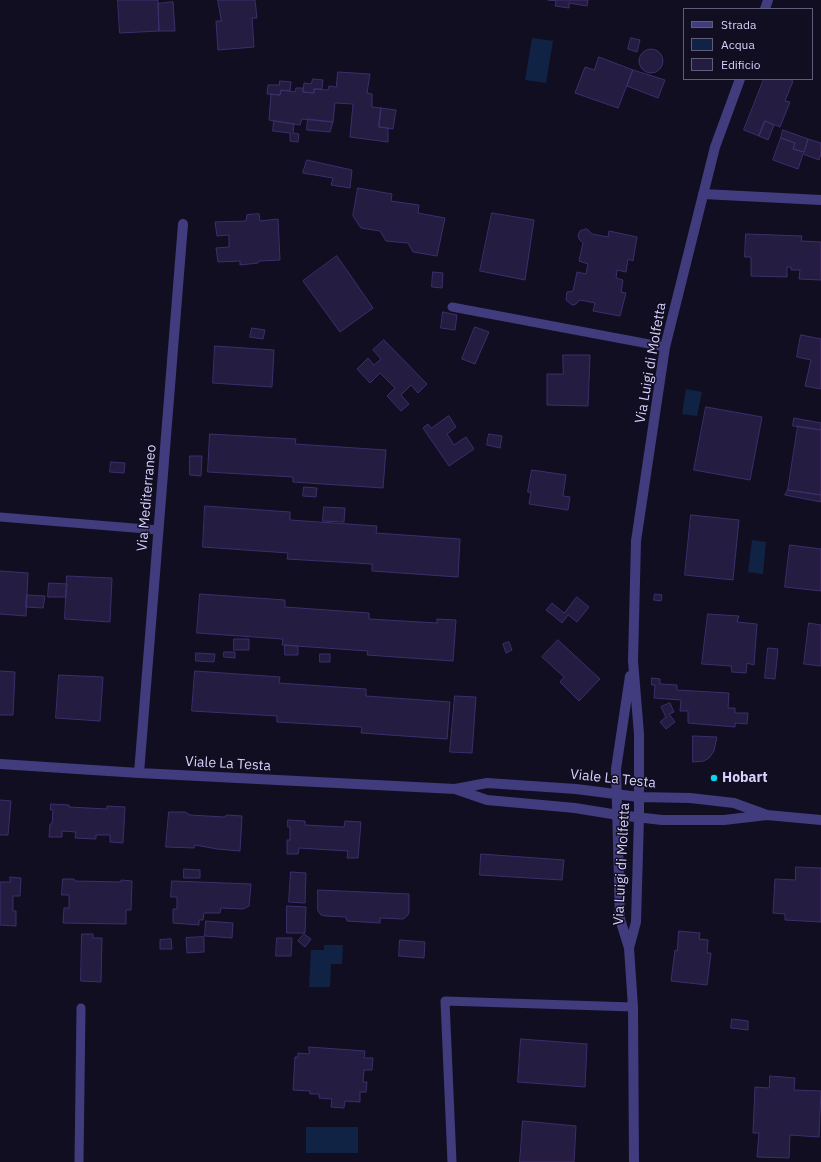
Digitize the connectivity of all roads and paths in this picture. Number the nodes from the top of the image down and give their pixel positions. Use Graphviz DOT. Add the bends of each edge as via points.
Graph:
graph roads {
  1 [pos="740,80"];
  2 [pos="702,194"];
  3 [pos="821,200"];
  4 [pos="183,224"];
  5 [pos="452,307"];
  6 [pos="665,347"];
  7 [pos="0,517"];
  8 [pos="158,530"];
  9 [pos="633,660"];
  10 [pos="0,764"];
  11 [pos="139,773"];
  12 [pos="455,789"];
  13 [pos="617,794"];
  14 [pos="639,797"];
  15 [pos="618,815"];
  16 [pos="767,815"];
  17 [pos="639,817"];
  18 [pos="821,820"];
  19 [pos="629,948"];
  20 [pos="633,1007"];
  21 [pos="81,1008"];
  22 [pos="79,1162"];
  23 [pos="452,1162"];
  24 [pos="634,1162"];
  1 -- 2 [label="street, Via Luigi di Molfetta" via="715,147"];
  2 -- 3 [label="street"];
  2 -- 6 [label="street, Via Luigi di Molfetta"];
  4 -- 8 [label="street, Via Mediterraneo"];
  5 -- 6 [label="lane"];
  6 -- 9 [label="street, Via Luigi di Molfetta" via="636,541"];
  7 -- 8 [label="lane"];
  8 -- 11 [label="street, Via Mediterraneo"];
  9 -- 13 [label="street, Via Luigi di Molfetta" via="616,769"];
  9 -- 14 [label="street, Via Luigi di Molfetta" via="639,734"];
  10 -- 11 [label="street, Viale La Testa"];
  11 -- 12 [label="street, Viale La Testa"];
  12 -- 13 [label="street, Viale La Testa" via="487,783"];
  12 -- 15 [label="street, Viale La Testa" via="486,800 575,808"];
  13 -- 14 [label="street, Viale La Testa"];
  13 -- 15 [label="street, Via Luigi di Molfetta"];
  14 -- 16 [label="street, Viale La Testa" via="690,798 734,803"];
  14 -- 17 [label="street, Via Luigi di Molfetta"];
  15 -- 17 [label="street, Viale La Testa"];
  15 -- 19 [label="street, Via Luigi di Molfetta" via="620,919"];
  16 -- 17 [label="street, Viale La Testa" via="724,820 662,820"];
  16 -- 18 [label="street, Viale La Testa"];
  17 -- 19 [label="street, Via Luigi di Molfetta" via="636,922"];
  19 -- 20 [label="street, Via Luigi di Molfetta"];
  20 -- 23 [label="lane" via="445,1000"];
  20 -- 24 [label="street, Via Luigi di Molfetta"];
  21 -- 22 [label="lane"];
}
